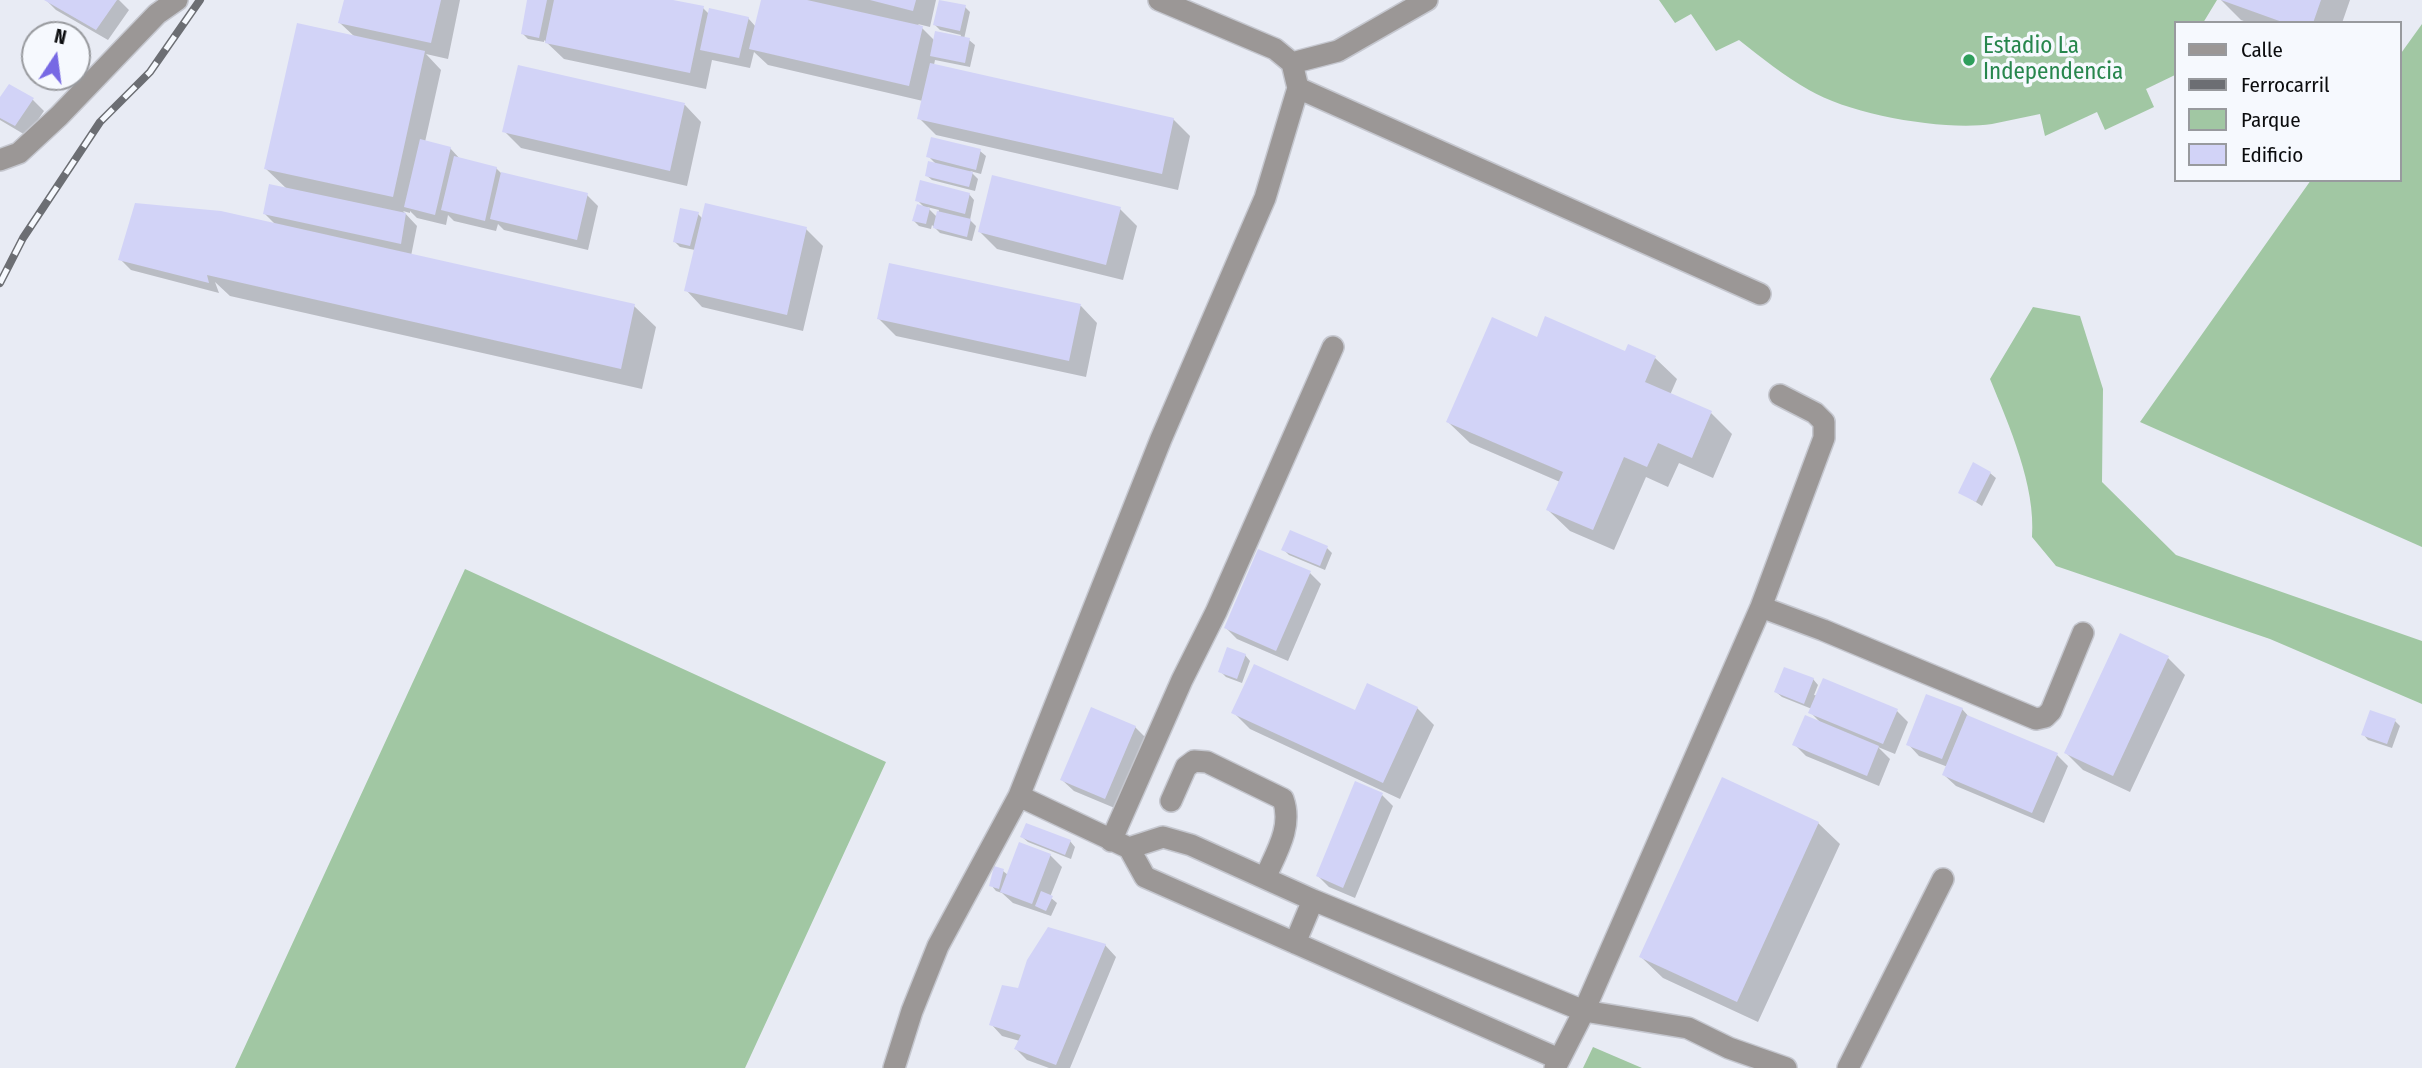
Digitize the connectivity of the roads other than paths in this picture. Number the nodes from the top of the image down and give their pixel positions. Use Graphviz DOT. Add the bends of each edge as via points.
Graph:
graph roads {
  1 [pos="177,0"];
  2 [pos="1160,0"];
  3 [pos="1427,0"];
  4 [pos="1292,63"];
  5 [pos="1298,88"];
  6 [pos="0,160"];
  7 [pos="1760,294"];
  8 [pos="1333,347"];
  9 [pos="1780,395"];
  10 [pos="1761,607"];
  11 [pos="2083,633"];
  12 [pos="1019,796"];
  13 [pos="1171,801"];
  14 [pos="1120,845"];
  15 [pos="1265,878"];
  16 [pos="1943,879"];
  17 [pos="1313,900"];
  18 [pos="1295,943"];
  19 [pos="1584,1012"];
  20 [pos="1557,1063"];
  21 [pos="894,1068"];
  22 [pos="1786,1068"];
  23 [pos="1848,1068"];
  1 -- 6 [label="street" via="157,14 19,153"];
  2 -- 4 [label="street" via="1275,48"];
  3 -- 4 [label="street" via="1338,51"];
  4 -- 5 [label="street"];
  5 -- 7 [label="street"];
  5 -- 12 [label="street" via="1265,198 1161,439"];
  8 -- 14 [label="street" via="1182,680"];
  9 -- 10 [label="street" via="1815,413 1824,422 1824,438"];
  10 -- 11 [label="street" via="2036,719 2051,711"];
  10 -- 19 [label="street"];
  12 -- 14 [label="street"];
  12 -- 21 [label="street" via="938,946"];
  13 -- 15 [label="street" via="1186,767 1194,761 1207,762 1283,799 1288,812 1285,832"];
  14 -- 15 [label="street" via="1163,837"];
  14 -- 18 [label="street" via="1145,877"];
  15 -- 17 [label="street"];
  16 -- 23 [label="street"];
  17 -- 18 [label="street"];
  17 -- 19 [label="street"];
  18 -- 20 [label="street"];
  19 -- 20 [label="street"];
  19 -- 22 [label="street" via="1688,1028"];
}
